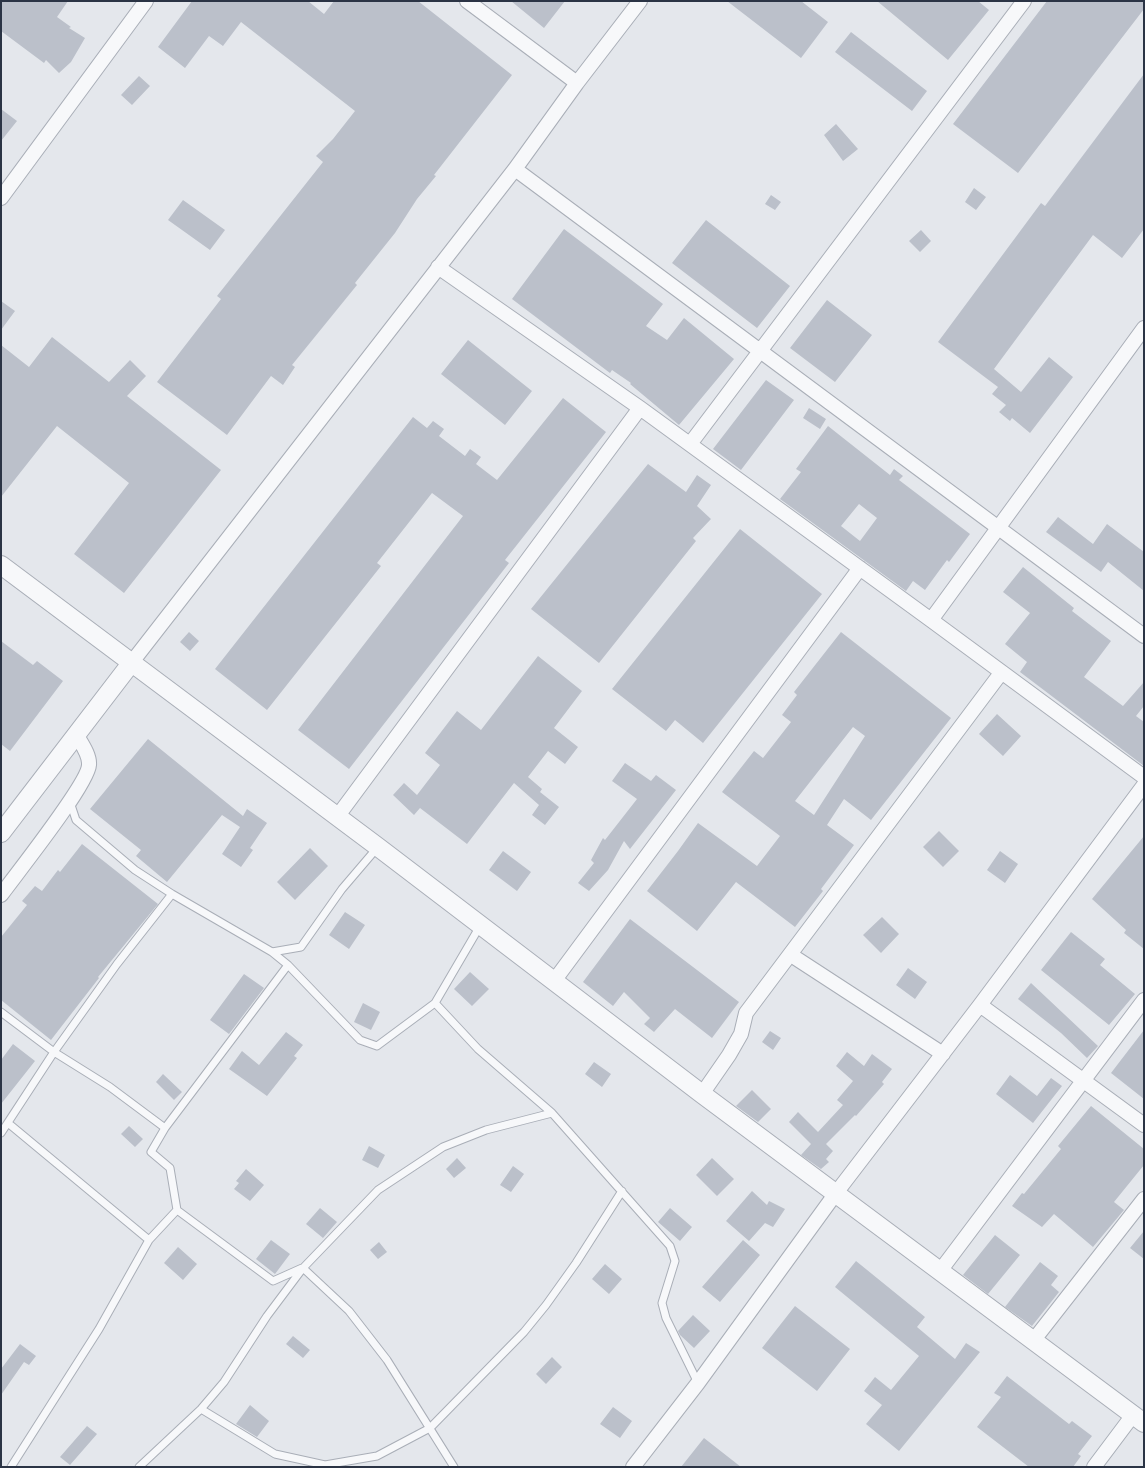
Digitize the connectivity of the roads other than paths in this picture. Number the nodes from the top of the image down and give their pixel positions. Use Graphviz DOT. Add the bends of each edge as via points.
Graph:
graph roads {
  1 [pos="146,1"];
  2 [pos="467,1"];
  3 [pos="640,1"];
  4 [pos="1024,1"];
  5 [pos="577,83"];
  6 [pos="515,169"];
  7 [pos="1,198"];
  8 [pos="438,267"];
  9 [pos="1144,328"];
  10 [pos="760,351"];
  11 [pos="640,408"];
  12 [pos="690,444"];
  13 [pos="998,528"];
  14 [pos="1,565"];
  15 [pos="860,568"];
  16 [pos="931,620"];
  17 [pos="1144,636"];
  18 [pos="132,662"];
  19 [pos="1001,673"];
  20 [pos="76,734"];
  21 [pos="1144,777"];
  22 [pos="1144,785"];
  23 [pos="70,802"];
  24 [pos="337,817"];
  25 [pos="1,833"];
  26 [pos="378,847"];
  27 [pos="172,894"];
  28 [pos="1,895"];
  29 [pos="480,926"];
  30 [pos="272,952"];
  31 [pos="791,955"];
  32 [pos="288,965"];
  33 [pos="554,981"];
  34 [pos="1144,1000"];
  35 [pos="435,1002"];
  36 [pos="980,1006"];
  37 [pos="1,1012"];
  38 [pos="54,1052"];
  39 [pos="942,1054"];
  40 [pos="1084,1081"];
  41 [pos="702,1094"];
  42 [pos="552,1113"];
  43 [pos="8,1123"];
  44 [pos="1144,1124"];
  45 [pos="165,1128"];
  46 [pos="1,1133"];
  47 [pos="622,1191"];
  48 [pos="836,1193"];
  49 [pos="1144,1198"];
  50 [pos="177,1210"];
  51 [pos="149,1240"];
  52 [pos="303,1268"];
  53 [pos="940,1271"];
  54 [pos="1033,1341"];
  55 [pos="698,1383"];
  56 [pos="201,1409"];
  57 [pos="1138,1419"];
  58 [pos="430,1428"];
  59 [pos="11,1467"];
  60 [pos="139,1467"];
  61 [pos="454,1467"];
  62 [pos="633,1467"];
  63 [pos="1094,1467"];
  1 -- 7 [label="street"];
  2 -- 5 [label="street"];
  3 -- 5 [label="street"];
  4 -- 10 [label="street"];
  5 -- 6 [label="street"];
  6 -- 8 [label="street"];
  6 -- 10 [label="street"];
  8 -- 11 [label="street"];
  8 -- 18 [label="street"];
  9 -- 13 [label="street"];
  10 -- 12 [label="street"];
  10 -- 13 [label="street"];
  11 -- 12 [label="street"];
  11 -- 24 [label="street"];
  12 -- 15 [label="street"];
  13 -- 16 [label="street"];
  13 -- 17 [label="street"];
  14 -- 18 [label="street"];
  15 -- 16 [label="street"];
  15 -- 33 [label="street"];
  16 -- 19 [label="street"];
  18 -- 20 [label="street"];
  18 -- 24 [label="street"];
  19 -- 21 [label="street"];
  19 -- 31 [label="street"];
  20 -- 23 [label="street" via="90,764"];
  20 -- 25 [label="street"];
  22 -- 36 [label="street"];
  23 -- 27 [label="lane" via="76,820 136,870"];
  23 -- 28 [label="street"];
  24 -- 26 [label="street"];
  26 -- 29 [label="street"];
  26 -- 30 [label="lane" via="342,889 301,947"];
  27 -- 30 [label="lane"];
  27 -- 38 [label="lane"];
  29 -- 33 [label="street"];
  29 -- 35 [label="lane"];
  30 -- 32 [label="lane"];
  31 -- 39 [label="street"];
  31 -- 41 [label="street" via="746,1013 741,1034"];
  32 -- 35 [label="lane" via="360,1040 377,1046"];
  32 -- 45 [label="lane"];
  33 -- 41 [label="street"];
  34 -- 40 [label="street"];
  35 -- 42 [label="lane" via="478,1049"];
  36 -- 39 [label="street"];
  36 -- 40 [label="street"];
  37 -- 38 [label="lane"];
  38 -- 43 [label="lane"];
  38 -- 45 [label="lane" via="110,1087"];
  39 -- 48 [label="street"];
  40 -- 44 [label="street"];
  40 -- 53 [label="street"];
  41 -- 48 [label="street"];
  42 -- 47 [label="lane"];
  42 -- 52 [label="lane" via="486,1130 443,1147 378,1190"];
  43 -- 46 [label="lane"];
  43 -- 51 [label="lane"];
  45 -- 50 [label="lane" via="151,1152 170,1168"];
  47 -- 55 [label="lane" via="670,1246 675,1261 662,1303 666,1318"];
  47 -- 58 [label="lane" via="546,1305 524,1332"];
  48 -- 53 [label="street"];
  48 -- 55 [label="street"];
  49 -- 54 [label="street"];
  50 -- 51 [label="lane"];
  50 -- 52 [label="lane" via="273,1281"];
  51 -- 59 [label="lane" via="99,1329"];
  52 -- 56 [label="lane" via="224,1382"];
  52 -- 58 [label="lane" via="354,1318 387,1360"];
  53 -- 54 [label="street"];
  54 -- 57 [label="street"];
  55 -- 62 [label="street"];
  56 -- 58 [label="lane" via="275,1454 325,1465 377,1456"];
  56 -- 60 [label="lane"];
  57 -- 63 [label="street"];
  58 -- 61 [label="lane"];
}
